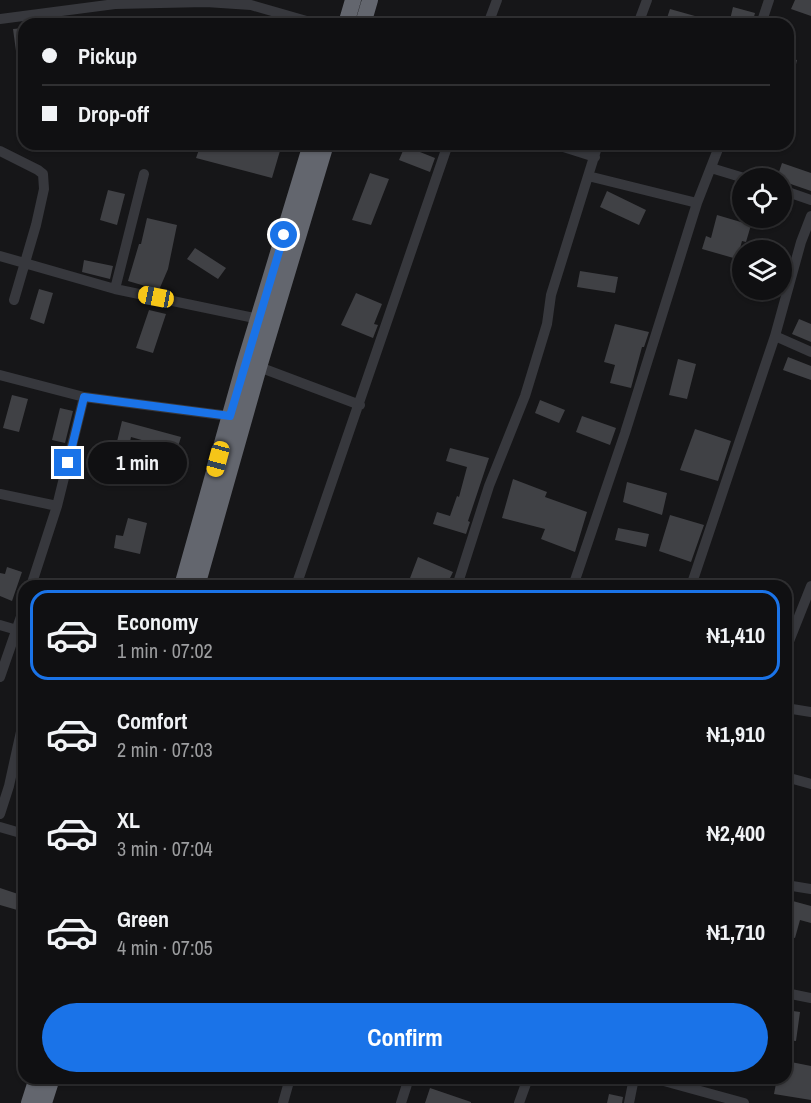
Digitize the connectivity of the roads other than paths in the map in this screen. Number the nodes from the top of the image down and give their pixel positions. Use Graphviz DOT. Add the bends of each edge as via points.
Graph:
graph roads {
  1 [pos="353,0"];
  2 [pos="370,0"];
  3 [pos="497,0"];
  4 [pos="647,0"];
  5 [pos="770,0"];
  6 [pos="206,1"];
  7 [pos="115,2"];
  8 [pos="252,3"];
  9 [pos="298,18"];
  10 [pos="348,18"];
  11 [pos="366,18"];
  12 [pos="490,18"];
  13 [pos="640,18"];
  14 [pos="763,18"];
  15 [pos="0,20"];
  16 [pos="308,150"];
  17 [pos="324,150"];
  18 [pos="446,150"];
  19 [pos="573,150"];
  20 [pos="597,150"];
  21 [pos="718,150"];
  22 [pos="0,151"];
  23 [pos="595,157"];
  24 [pos="711,168"];
  25 [pos="144,174"];
  26 [pos="732,174"];
  27 [pos="588,176"];
  28 [pos="792,193"];
  29 [pos="811,200"];
  30 [pos="697,203"];
  31 [pos="811,216"];
  32 [pos="0,256"];
  33 [pos="24,263"];
  34 [pos="115,289"];
  35 [pos="14,300"];
  36 [pos="259,319"];
  37 [pos="775,336"];
  38 [pos="811,352"];
  39 [pos="259,367"];
  40 [pos="0,375"];
  41 [pos="84,397"];
  42 [pos="360,405"];
  43 [pos="230,416"];
  44 [pos="0,494"];
  45 [pos="57,506"];
  46 [pos="33,580"];
  47 [pos="184,580"];
  48 [pos="199,580"];
  49 [pos="299,580"];
  50 [pos="459,580"];
  51 [pos="575,580"];
  52 [pos="693,580"];
  53 [pos="811,586"];
  54 [pos="807,608"];
  55 [pos="0,625"];
  56 [pos="18,626"];
  57 [pos="18,631"];
  58 [pos="792,637"];
  59 [pos="0,677"];
  60 [pos="792,709"];
  61 [pos="811,712"];
  62 [pos="18,745"];
  63 [pos="792,779"];
  64 [pos="811,784"];
  65 [pos="0,814"];
  66 [pos="0,827"];
  67 [pos="18,832"];
  68 [pos="792,886"];
  69 [pos="811,889"];
  70 [pos="792,994"];
  71 [pos="811,998"];
  72 [pos="35,1084"];
  73 [pos="50,1084"];
  74 [pos="288,1084"];
  75 [pos="407,1084"];
  76 [pos="526,1084"];
  77 [pos="633,1084"];
  78 [pos="675,1084"];
  79 [pos="29,1103"];
  80 [pos="44,1103"];
  81 [pos="283,1103"];
  82 [pos="401,1103"];
  83 [pos="519,1103"];
  84 [pos="629,1103"];
  85 [pos="744,1103"];
  1 -- 10 [label="highway"];
  2 -- 11 [label="highway"];
  3 -- 12 [label="street"];
  4 -- 13 [label="street"];
  5 -- 14 [label="street"];
  6 -- 7 [label="street"];
  6 -- 8 [label="street"];
  7 -- 15 [label="street"];
  8 -- 9 [label="street"];
  16 -- 36 [label="highway"];
  17 -- 39 [label="highway"];
  18 -- 42 [label="street"];
  19 -- 23 [label="street"];
  20 -- 23 [label="street"];
  21 -- 24 [label="street"];
  22 -- 33 [label="street" via="38,170 44,181"];
  23 -- 27 [label="street"];
  24 -- 26 [label="street"];
  24 -- 30 [label="street"];
  25 -- 34 [label="street"];
  27 -- 30 [label="street"];
  27 -- 50 [label="street" via="525,396 489,486"];
  28 -- 29 [label="street"];
  30 -- 51 [label="street"];
  31 -- 37 [label="street"];
  32 -- 33 [label="street"];
  33 -- 34 [label="street"];
  33 -- 35 [label="street"];
  34 -- 36 [label="street"];
  36 -- 43 [label="highway"];
  37 -- 38 [label="street"];
  37 -- 52 [label="street"];
  39 -- 42 [label="street"];
  39 -- 48 [label="highway"];
  40 -- 41 [label="street"];
  41 -- 43 [label="street"];
  41 -- 45 [label="street"];
  42 -- 49 [label="street"];
  43 -- 47 [label="highway"];
  44 -- 45 [label="street"];
  45 -- 46 [label="street"];
  53 -- 54 [label="street"];
  54 -- 58 [label="street"];
  55 -- 56 [label="street"];
  57 -- 59 [label="street"];
  60 -- 61 [label="street"];
  62 -- 65 [label="street"];
  63 -- 64 [label="street"];
  66 -- 67 [label="street"];
  68 -- 69 [label="street"];
  70 -- 71 [label="street"];
  72 -- 79 [label="highway"];
  73 -- 80 [label="highway"];
  74 -- 81 [label="street"];
  75 -- 82 [label="street"];
  76 -- 83 [label="street"];
  77 -- 84 [label="street"];
  78 -- 85 [label="street"];
}
